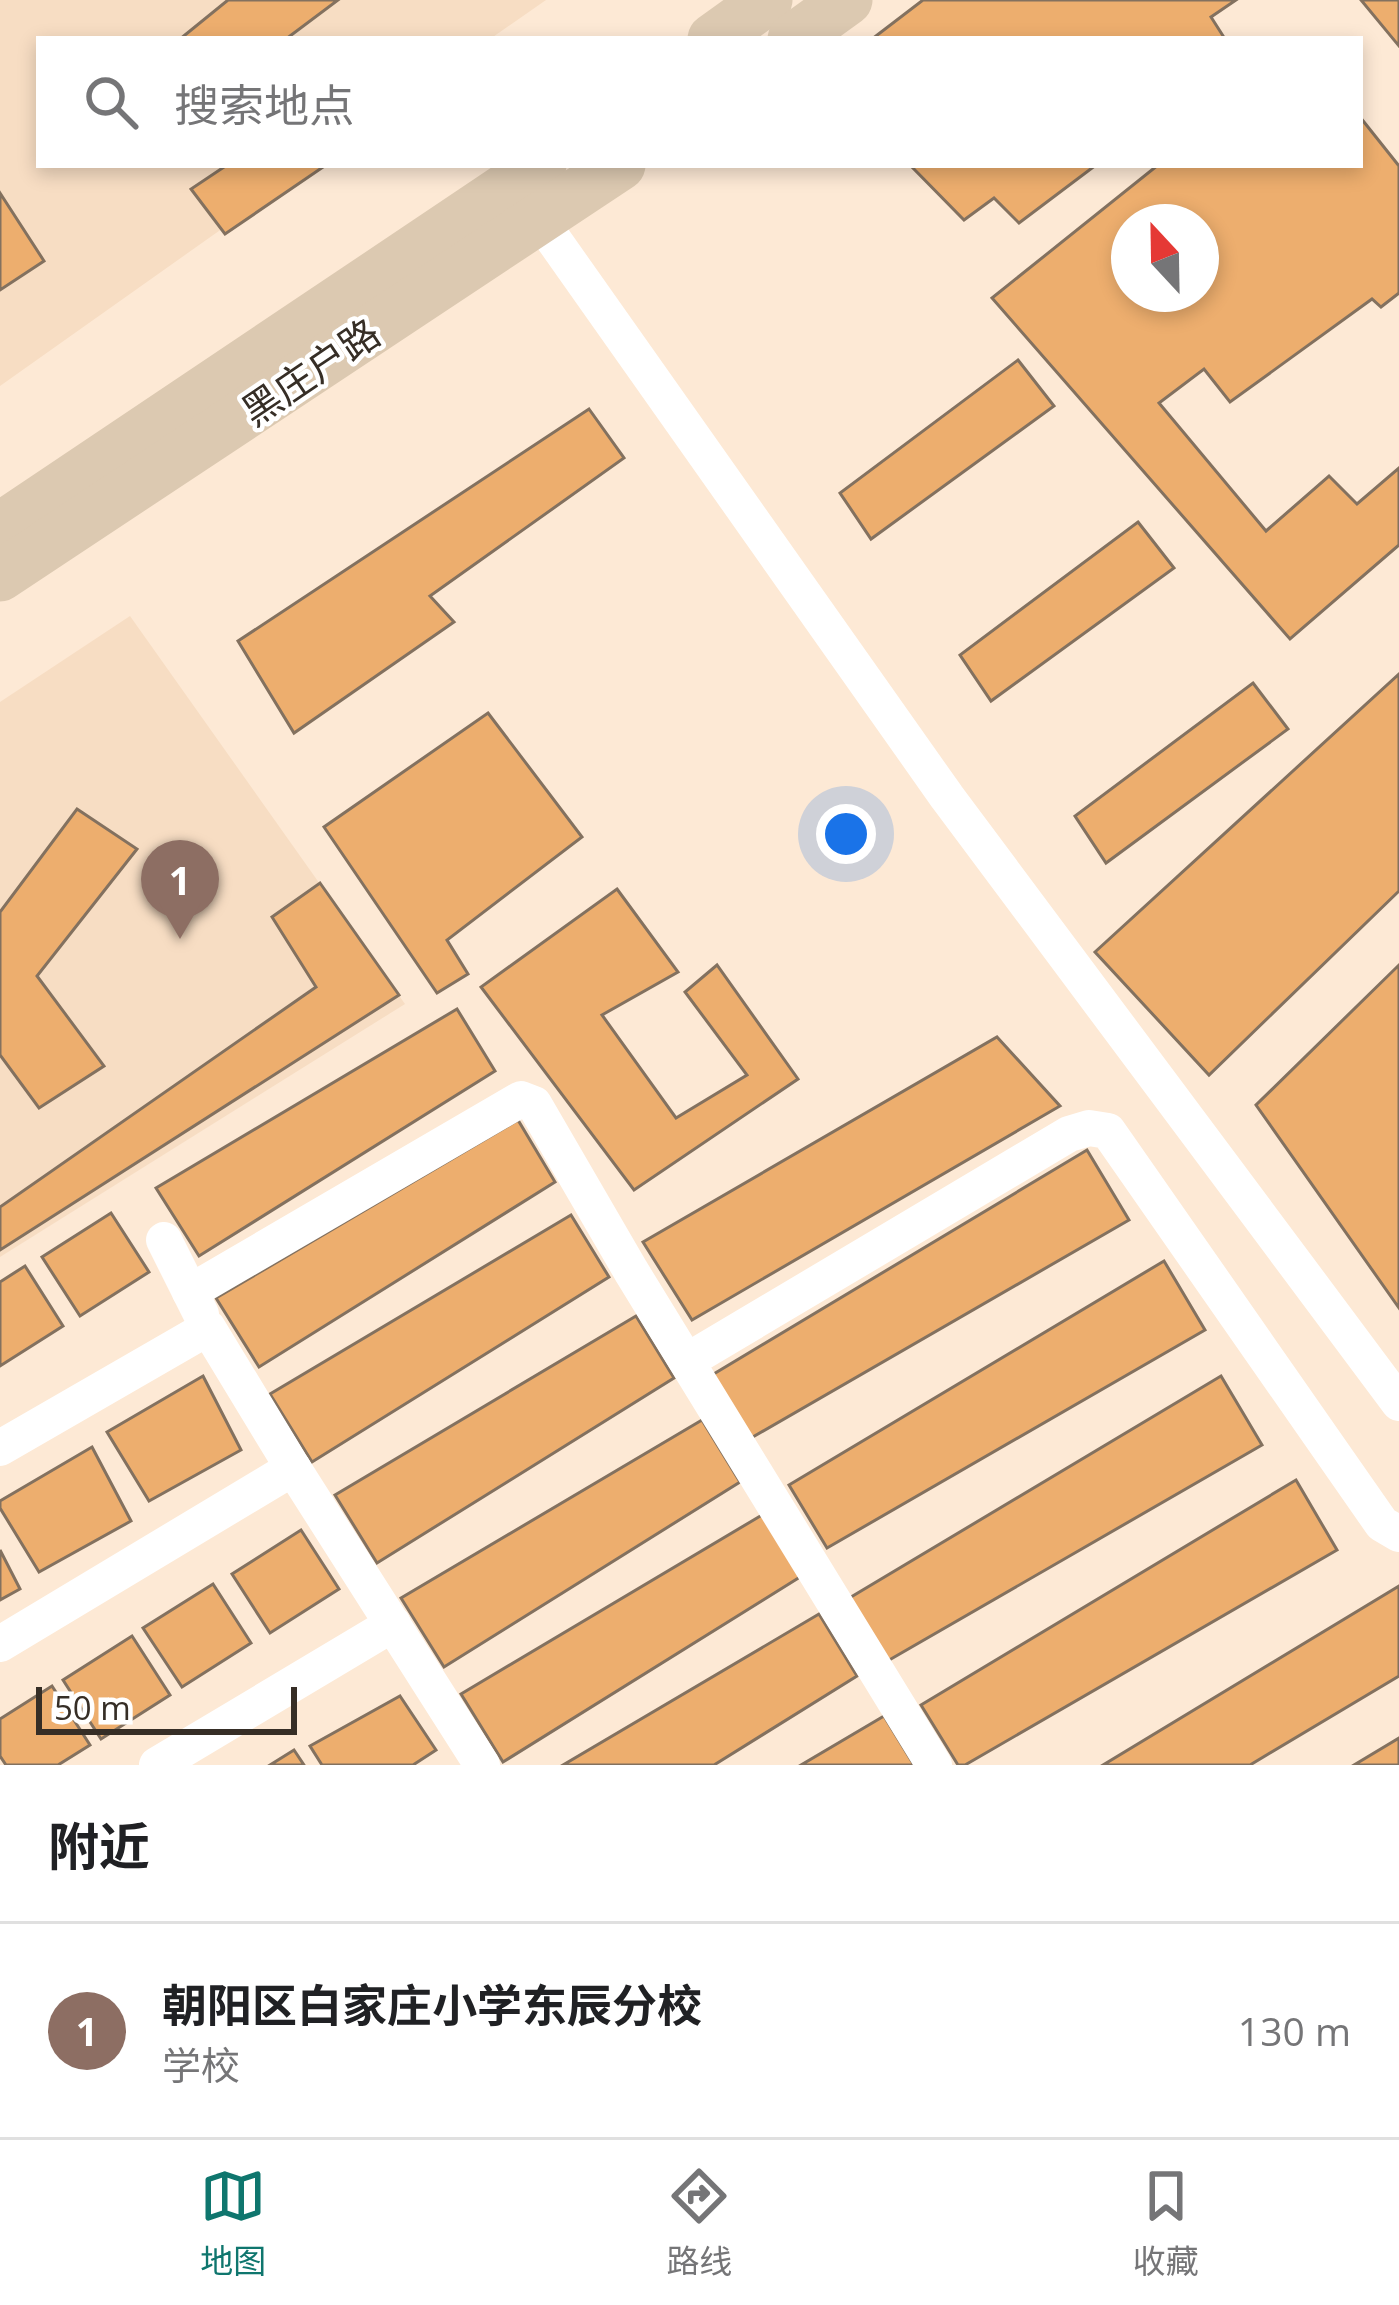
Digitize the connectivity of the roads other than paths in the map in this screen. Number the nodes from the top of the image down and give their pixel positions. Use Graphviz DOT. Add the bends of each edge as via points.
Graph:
graph roads {
  1 [pos="767,0"];
  2 [pos="847,0"];
  3 [pos="717,36"];
  4 [pos="797,36"];
  5 [pos="537,168"];
  6 [pos="616,168"];
  7 [pos="539,219"];
  8 [pos="0,528"];
  9 [pos="0,576"];
  10 [pos="164,1240"];
  11 [pos="190,1292"];
  12 [pos="208,1328"];
  13 [pos="687,1361"];
  14 [pos="1399,1403"];
  15 [pos="0,1448"];
  16 [pos="293,1468"];
  17 [pos="1399,1534"];
  18 [pos="393,1624"];
  19 [pos="0,1644"];
  20 [pos="158,1765"];
  21 [pos="482,1765"];
  22 [pos="934,1765"];
  1 -- 3 [label="street"];
  2 -- 4 [label="street"];
  5 -- 8 [label="street, 黑庄户路"];
  6 -- 7 [label="street, 黑庄户路"];
  7 -- 9 [label="street, 黑庄户路"];
  7 -- 14 [label="street" via="947,797"];
  10 -- 11 [label="street"];
  11 -- 12 [label="street"];
  11 -- 13 [label="street" via="521,1099 534,1104"];
  12 -- 15 [label="street"];
  12 -- 16 [label="street"];
  13 -- 17 [label="street" via="1069,1134 1108,1131 1382,1524"];
  13 -- 22 [label="street"];
  16 -- 18 [label="street"];
  16 -- 19 [label="street"];
  18 -- 20 [label="street"];
  18 -- 21 [label="street"];
}
